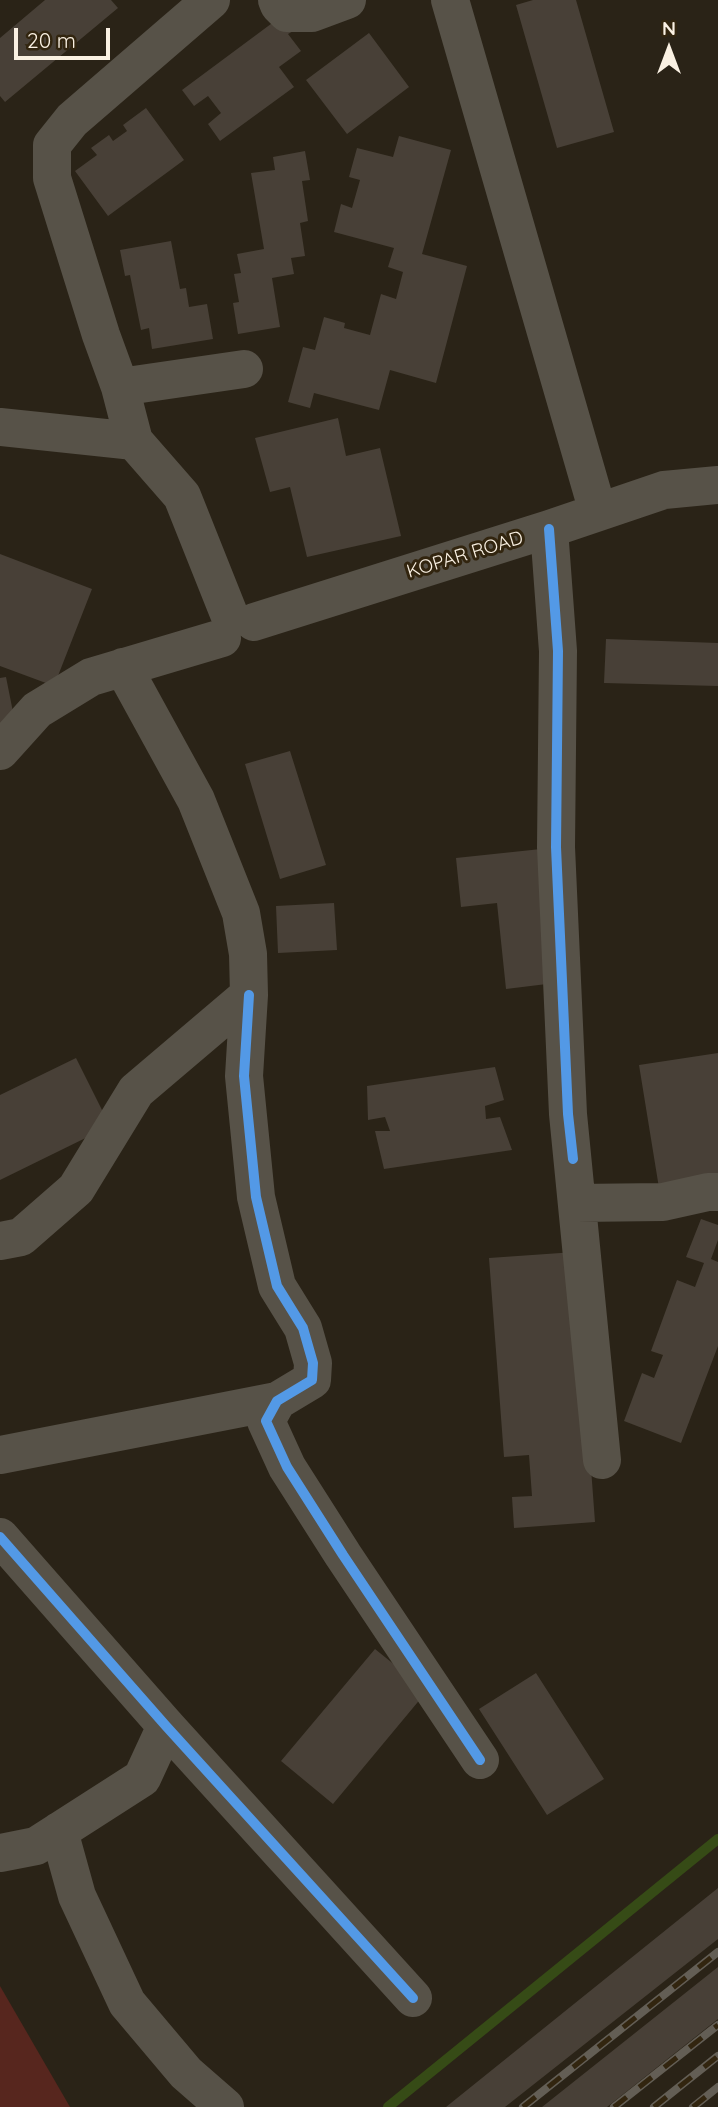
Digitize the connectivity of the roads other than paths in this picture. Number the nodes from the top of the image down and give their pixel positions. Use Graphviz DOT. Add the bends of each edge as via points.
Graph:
graph roads {
  1 [pos="211,0"];
  2 [pos="277,0"];
  3 [pos="347,0"];
  4 [pos="450,0"];
  5 [pos="244,369"];
  6 [pos="120,387"];
  7 [pos="0,427"];
  8 [pos="134,441"];
  9 [pos="718,485"];
  10 [pos="598,512"];
  11 [pos="549,528"];
  12 [pos="235,625"];
  13 [pos="123,667"];
  14 [pos="0,751"];
  15 [pos="249,995"];
  16 [pos="718,1192"];
  17 [pos="577,1203"];
  18 [pos="0,1241"];
  19 [pos="277,1401"];
  20 [pos="0,1455"];
  21 [pos="601,1460"];
  22 [pos="0,1537"];
  23 [pos="166,1726"];
  24 [pos="480,1760"];
  25 [pos="59,1831"];
  26 [pos="0,1853"];
  27 [pos="414,1998"];
  28 [pos="225,2107"];
  1 -- 6 [label="street" via="72,120 52,145 52,178"];
  2 -- 3 [label="street" via="287,13 312,13"];
  4 -- 10 [label="street"];
  5 -- 6 [label="street"];
  6 -- 8 [label="street"];
  7 -- 8 [label="street"];
  8 -- 12 [label="street" via="182,496"];
  9 -- 10 [label="street, KOPAR ROAD" via="664,490"];
  10 -- 11 [label="street, KOPAR ROAD"];
  11 -- 12 [label="street, KOPAR ROAD"];
  11 -- 17 [label="street" via="558,650 556,847"];
  12 -- 13 [label="street, KOPAR ROAD"];
  13 -- 14 [label="street, KOPAR ROAD" via="91,677 37,710"];
  13 -- 15 [label="street" via="197,800 241,913"];
  15 -- 18 [label="street" via="136,1091 76,1189 21,1237"];
  15 -- 19 [label="street" via="244,1076 256,1197 277,1286 303,1328 313,1363 312,1380"];
  16 -- 17 [label="street" via="663,1202"];
  17 -- 21 [label="street"];
  19 -- 20 [label="street"];
  19 -- 24 [label="street" via="266,1422 287,1467"];
  22 -- 23 [label="street"];
  23 -- 25 [label="street" via="142,1778"];
  23 -- 27 [label="street"];
  25 -- 26 [label="street" via="36,1846"];
  25 -- 28 [label="street" via="76,1896 127,2003 186,2073"];
}
